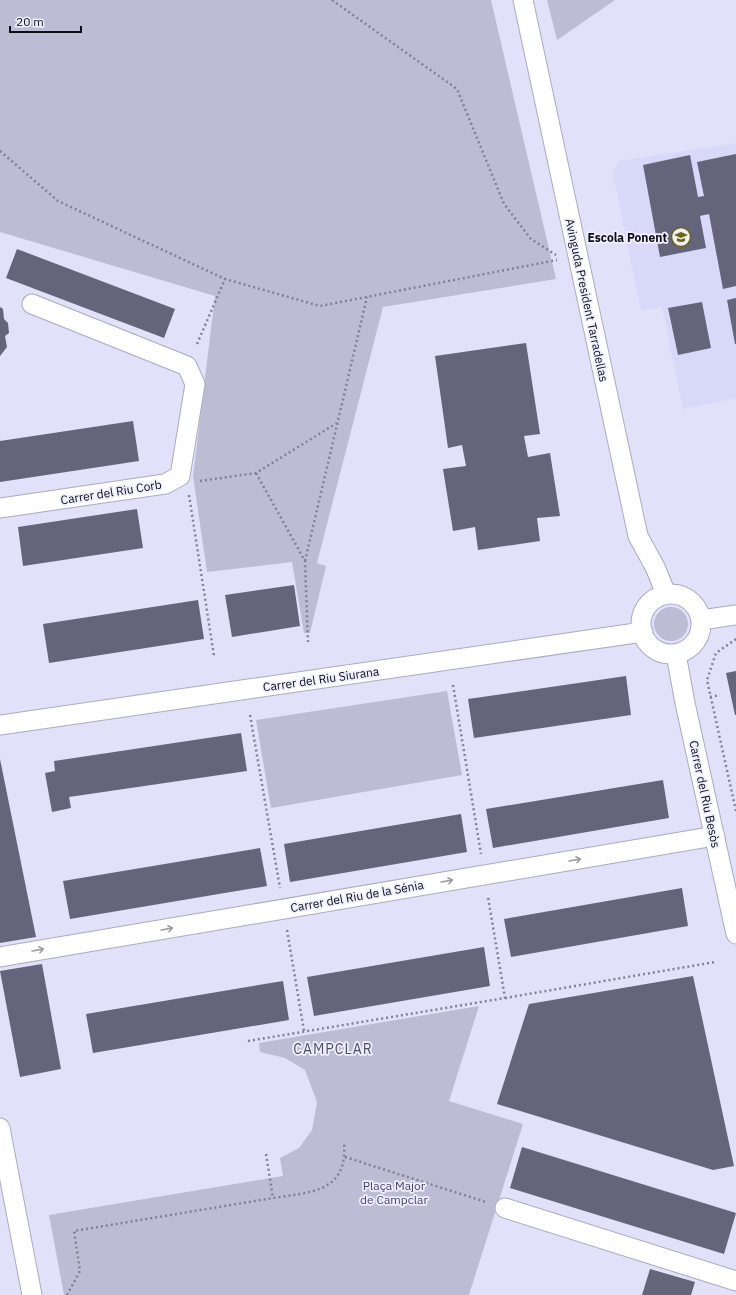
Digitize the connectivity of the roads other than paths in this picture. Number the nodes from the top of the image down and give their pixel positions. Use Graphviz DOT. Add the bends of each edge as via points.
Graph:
graph roads {
  1 [pos="523,0"];
  2 [pos="32,304"];
  3 [pos="0,508"];
  4 [pos="666,594"];
  5 [pos="736,615"];
  6 [pos="701,620"];
  7 [pos="643,632"];
  8 [pos="676,654"];
  9 [pos="0,725"];
  10 [pos="715,836"];
  11 [pos="736,934"];
  12 [pos="0,957"];
  13 [pos="0,1128"];
  14 [pos="505,1208"];
  15 [pos="736,1281"];
  16 [pos="32,1295"];
  1 -- 4 [label="street, Avinguda President Tarradellas" via="638,536"];
  2 -- 3 [label="street, Carrer del Riu Corb" via="187,366 195,384 180,476 165,484"];
  4 -- 6 [label="street" via="686,597 694,603"];
  4 -- 7 [label="street" via="656,598 644,611"];
  5 -- 6 [label="street"];
  6 -- 8 [label="street" via="696,642"];
  7 -- 8 [label="street" via="651,646 659,651"];
  7 -- 9 [label="street, Carrer del Riu Siurana"];
  8 -- 10 [label="street, Carrer del Riu Besòs"];
  10 -- 11 [label="street, Carrer del Riu Besòs"];
  12 -- 10 [label="street, Carrer del Riu de la Sénia, one-way"];
  13 -- 16 [label="street"];
  14 -- 15 [label="street"];
}
